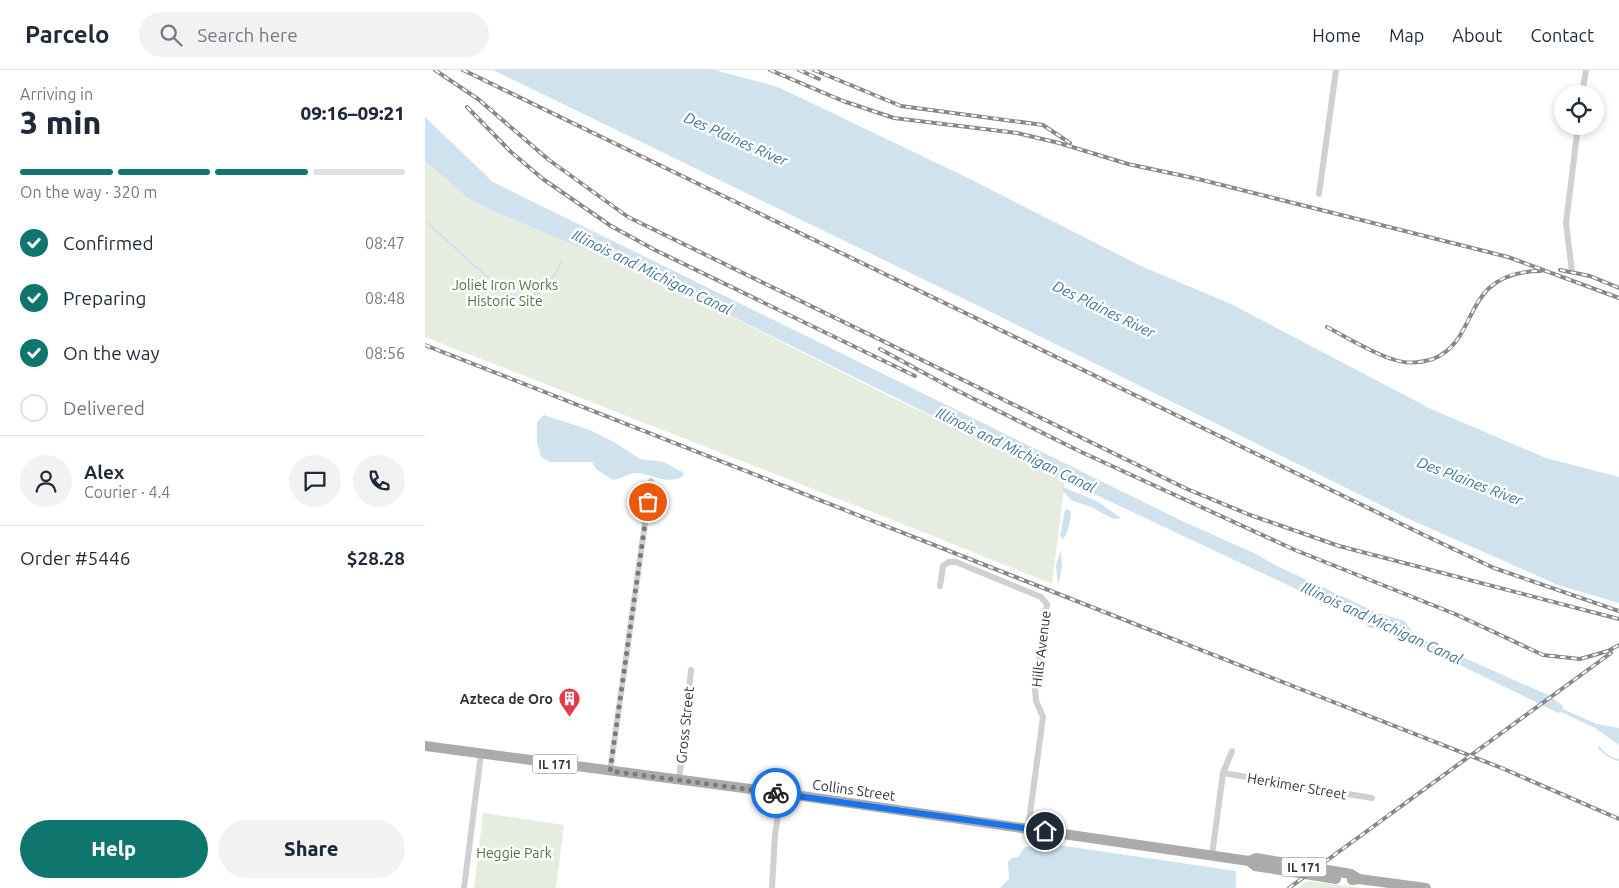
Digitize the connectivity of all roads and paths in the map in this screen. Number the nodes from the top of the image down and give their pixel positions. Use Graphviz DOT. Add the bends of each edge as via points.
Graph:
graph roads {
  1 [pos="1336,70"];
  2 [pos="1586,70"];
  3 [pos="1584,85"];
  4 [pos="1577,135"];
  5 [pos="1319,194"];
  6 [pos="1572,272"];
  7 [pos="651,481"];
  8 [pos="940,586"];
  9 [pos="691,670"];
  10 [pos="425,746"];
  11 [pos="1232,751"];
  12 [pos="481,754"];
  13 [pos="610,771"];
  14 [pos="1223,773"];
  15 [pos="679,780"];
  16 [pos="781,793"];
  17 [pos="1371,798"];
  18 [pos="1028,828"];
  19 [pos="1212,855"];
  20 [pos="463,888"];
  21 [pos="772,888"];
  22 [pos="1426,888"];
  1 -- 5 [label="street"];
  2 -- 3 [label="street"];
  4 -- 6 [label="street" via="1566,223"];
  7 -- 13 [label="street"];
  8 -- 18 [label="street, Hills Avenue" via="943,566 956,562 1041,597 1047,604 1035,690 1043,717"];
  9 -- 15 [label="street, Gross Street"];
  10 -- 12 [label="main road, Collins Street / IL 171"];
  11 -- 14 [label="street"];
  12 -- 13 [label="main road, Collins Street / IL 171"];
  12 -- 20 [label="street"];
  13 -- 15 [label="main road, Collins Street / IL 171"];
  14 -- 17 [label="street, Herkimer Street"];
  14 -- 19 [label="street"];
  15 -- 16 [label="main road, Collins Street / IL 171"];
  16 -- 18 [label="main road, Collins Street / IL 171"];
  16 -- 21 [label="street"];
  18 -- 19 [label="main road, Collins Street / IL 171"];
  19 -- 22 [label="main road, Collins Street / IL 171" via="1249,861 1256,858"];
}
